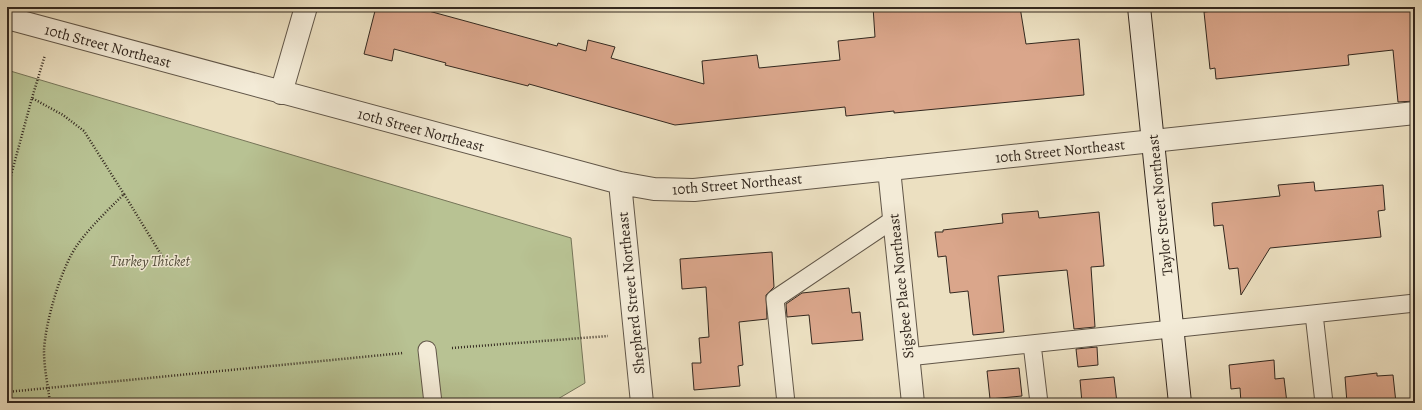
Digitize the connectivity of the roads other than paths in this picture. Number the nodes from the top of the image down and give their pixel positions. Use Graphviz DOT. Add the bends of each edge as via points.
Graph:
graph roads {
  1 [pos="306,7"];
  2 [pos="1139,7"];
  3 [pos="7,18"];
  4 [pos="281,93"];
  5 [pos="1415,113"];
  6 [pos="1153,141"];
  7 [pos="889,169"];
  8 [pos="620,183"];
  9 [pos="894,220"];
  10 [pos="1415,303"];
  11 [pos="1314,314"];
  12 [pos="1172,329"];
  13 [pos="1032,344"];
  14 [pos="427,350"];
  15 [pos="908,357"];
  16 [pos="433,403"];
  17 [pos="642,403"];
  18 [pos="786,403"];
  19 [pos="913,403"];
  20 [pos="1039,403"];
  21 [pos="1180,403"];
  22 [pos="1324,403"];
  1 -- 4 [label="street"];
  2 -- 6 [label="street, Taylor Street Northeast"];
  3 -- 4 [label="street, 10th Street Northeast"];
  4 -- 8 [label="street, 10th Street Northeast"];
  5 -- 6 [label="street, 10th Street Northeast"];
  6 -- 7 [label="street, 10th Street Northeast"];
  6 -- 12 [label="street, Taylor Street Northeast"];
  7 -- 8 [label="street, 10th Street Northeast" via="694,190 654,189"];
  7 -- 9 [label="street, Sigsbee Place Northeast"];
  8 -- 17 [label="street, Shepherd Street Northeast"];
  9 -- 15 [label="street, Sigsbee Place Northeast"];
  9 -- 18 [label="lane" via="775,299"];
  10 -- 11 [label="lane"];
  11 -- 12 [label="lane"];
  11 -- 22 [label="lane"];
  12 -- 13 [label="lane"];
  12 -- 21 [label="street, Taylor Street Northeast"];
  13 -- 15 [label="lane"];
  13 -- 20 [label="lane"];
  14 -- 16 [label="lane"];
  15 -- 19 [label="street, Sigsbee Place Northeast"];
}
